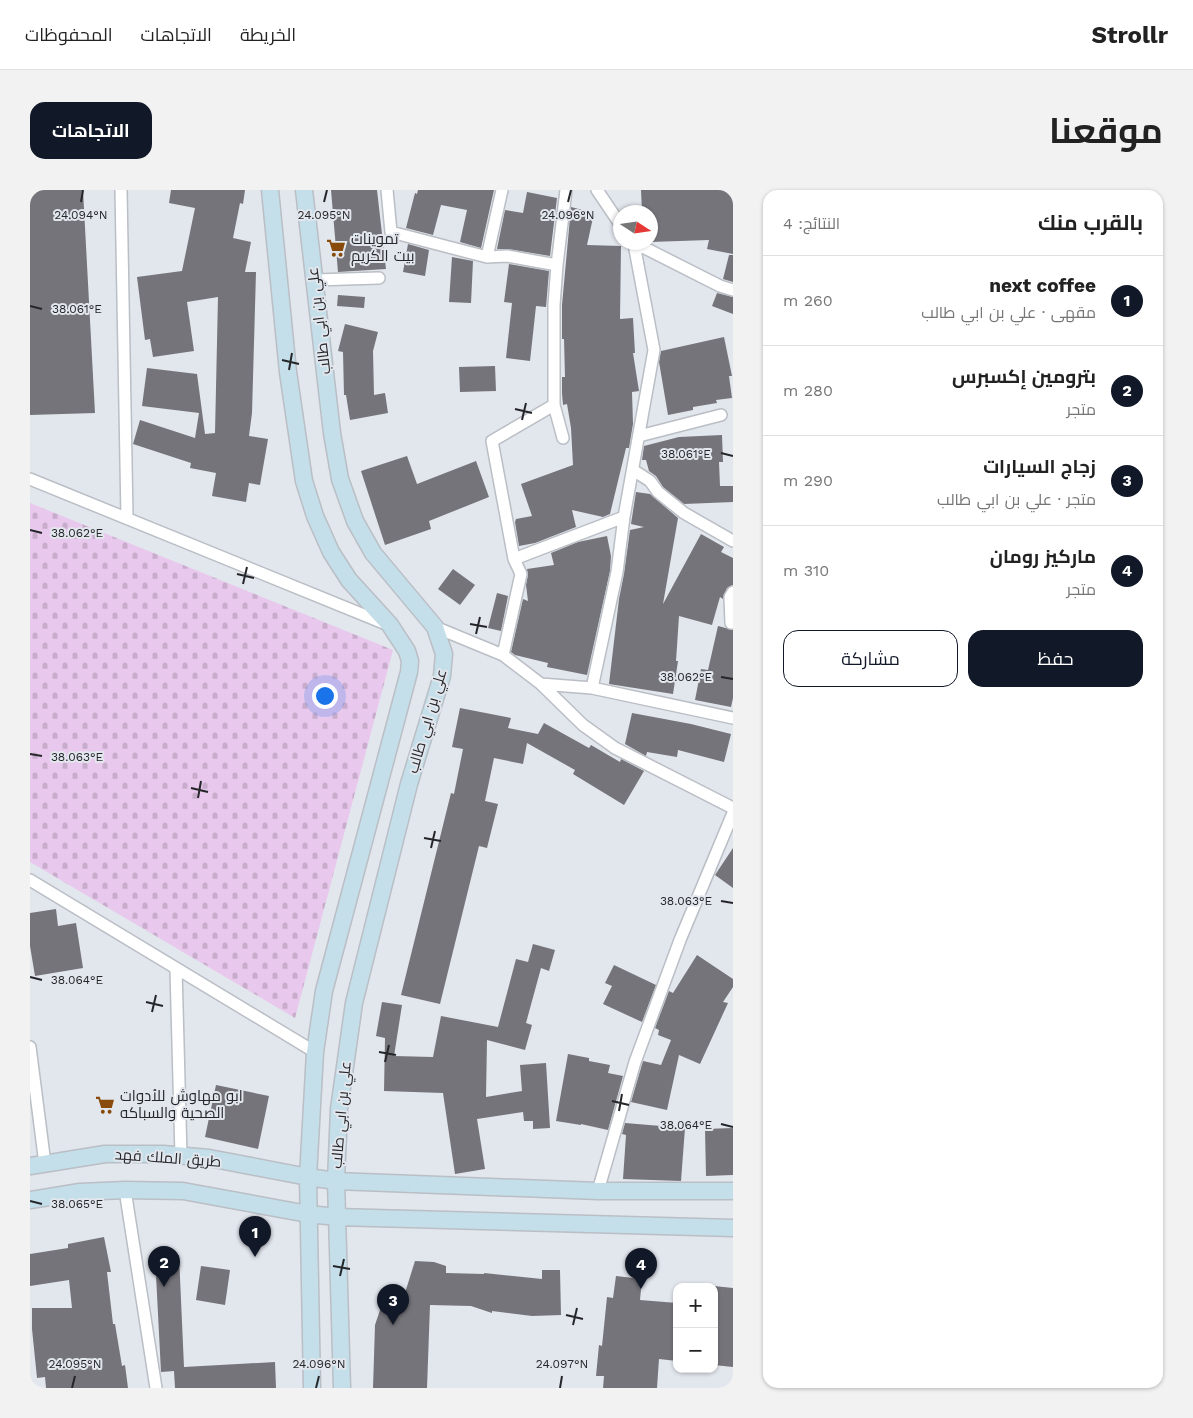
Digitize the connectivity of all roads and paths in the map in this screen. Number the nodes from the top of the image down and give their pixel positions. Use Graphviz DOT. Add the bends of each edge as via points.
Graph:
graph roads {
  1 [pos="121,190"];
  2 [pos="270,190"];
  3 [pos="304,190"];
  4 [pos="387,190"];
  5 [pos="502,190"];
  6 [pos="566,190"];
  7 [pos="597,190"];
  8 [pos="613,214"];
  9 [pos="635,250"];
  10 [pos="648,250"];
  11 [pos="487,257"];
  12 [pos="556,265"];
  13 [pos="379,278"];
  14 [pos="315,280"];
  15 [pos="733,290"];
  16 [pos="554,405"];
  17 [pos="721,415"];
  18 [pos="639,436"];
  19 [pos="563,438"];
  20 [pos="633,470"];
  21 [pos="30,479"];
  22 [pos="127,517"];
  23 [pos="624,517"];
  24 [pos="733,540"];
  25 [pos="514,560"];
  26 [pos="733,592"];
  27 [pos="733,623"];
  28 [pos="390,625"];
  29 [pos="435,627"];
  30 [pos="503,655"];
  31 [pos="541,684"];
  32 [pos="592,688"];
  33 [pos="733,718"];
  34 [pos="733,808"];
  35 [pos="733,813"];
  36 [pos="30,880"];
  37 [pos="176,968"];
  38 [pos="30,1047"];
  39 [pos="315,1052"];
  40 [pos="180,1156"];
  41 [pos="38,1165"];
  42 [pos="308,1177"];
  43 [pos="336,1181"];
  44 [pos="124,1190"];
  45 [pos="598,1191"];
  46 [pos="733,1191"];
  47 [pos="30,1200"];
  48 [pos="308,1214"];
  49 [pos="337,1217"];
  50 [pos="733,1228"];
  51 [pos="156,1388"];
  52 [pos="312,1388"];
  53 [pos="342,1388"];
  1 -- 22 [label="street"];
  2 -- 28 [label="main road, علي بن ابي طالب" via="288,372 304,481 314,516 340,567"];
  3 -- 14 [label="main road, علي بن ابي طالب"];
  4 -- 11 [label="street" via="391,232"];
  5 -- 11 [label="street"];
  6 -- 12 [label="street"];
  7 -- 8 [label="street"];
  9 -- 18 [label="street" via="654,350"];
  10 -- 15 [label="street"];
  11 -- 12 [label="street" via="507,256"];
  12 -- 16 [label="street"];
  13 -- 14 [label="street"];
  14 -- 29 [label="main road, علي بن ابي طالب" via="340,478 355,521 373,553"];
  16 -- 19 [label="street"];
  16 -- 25 [label="street" via="492,441"];
  17 -- 18 [label="street"];
  18 -- 20 [label="street"];
  20 -- 23 [label="street"];
  20 -- 24 [label="street" via="650,481 658,492 684,513"];
  21 -- 22 [label="street"];
  22 -- 28 [label="street"];
  23 -- 25 [label="street"];
  23 -- 32 [label="street"];
  25 -- 30 [label="street" via="520,574"];
  26 -- 27 [label="street" via="730,597"];
  28 -- 39 [label="main road, علي بن ابي طالب" via="408,651 409,672 324,991"];
  29 -- 30 [label="street"];
  29 -- 43 [label="main road, علي بن ابي طالب" via="444,654 442,676 409,784 354,1003 339,1109"];
  30 -- 31 [label="street"];
  31 -- 32 [label="street"];
  31 -- 34 [label="street" via="583,724 616,748"];
  32 -- 33 [label="street"];
  35 -- 45 [label="street" via="680,940 635,1062"];
  36 -- 37 [label="street"];
  37 -- 39 [label="street"];
  37 -- 40 [label="street"];
  38 -- 41 [label="street"];
  39 -- 42 [label="main road, علي بن ابي طالب"];
  40 -- 41 [label="main road, طريق الملك فهد" via="105,1154"];
  40 -- 42 [label="main road, طريق الملك فهد" via="209,1158"];
  42 -- 43 [label="main road, طريق الملك فهد"];
  42 -- 48 [label="main road, علي بن ابي طالب"];
  43 -- 45 [label="main road, طريق الملك فهد"];
  43 -- 49 [label="main road, علي بن ابي طالب"];
  44 -- 47 [label="main road" via="80,1192"];
  44 -- 48 [label="main road" via="184,1191"];
  44 -- 51 [label="street"];
  45 -- 46 [label="main road, طريق الملك فهد"];
  48 -- 49 [label="main road"];
  48 -- 52 [label="main road, علي بن ابي طالب"];
  49 -- 50 [label="main road"];
  49 -- 53 [label="main road, علي بن ابي طالب"];
}
